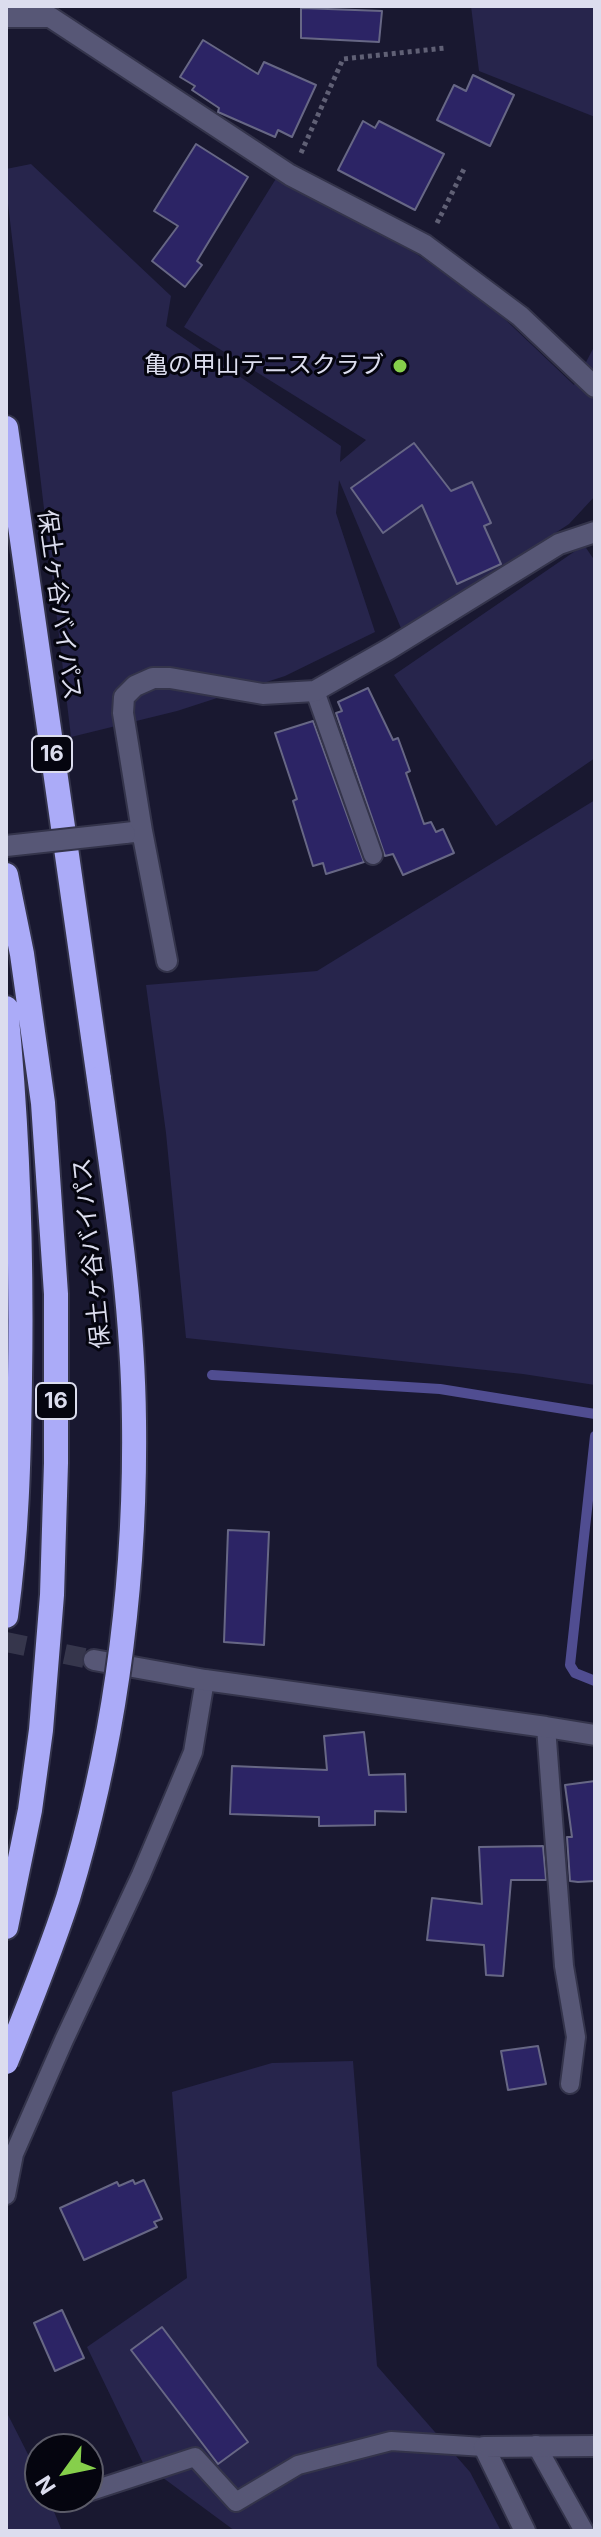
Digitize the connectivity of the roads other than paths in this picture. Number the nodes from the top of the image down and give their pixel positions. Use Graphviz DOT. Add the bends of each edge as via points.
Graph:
graph roads {
  1 [pos="49,11"];
  2 [pos="16,16"];
  3 [pos="595,387"];
  4 [pos="6,428"];
  5 [pos="595,532"];
  6 [pos="315,691"];
  7 [pos="133,832"];
  8 [pos="6,846"];
  9 [pos="373,855"];
  10 [pos="6,875"];
  11 [pos="167,961"];
  12 [pos="6,1008"];
  13 [pos="6,1616"];
  14 [pos="94,1660"];
  15 [pos="205,1680"];
  16 [pos="546,1727"];
  17 [pos="595,1735"];
  18 [pos="6,1927"];
  19 [pos="6,2062"];
  20 [pos="570,2084"];
  21 [pos="6,2195"];
  22 [pos="536,2445"];
  23 [pos="595,2446"];
  24 [pos="484,2447"];
  25 [pos="104,2487"];
  26 [pos="525,2531"];
  27 [pos="584,2531"];
  1 -- 2 [label="street"];
  1 -- 3 [label="street" via="290,175 425,245 520,316"];
  4 -- 19 [label="highway, 保土ヶ谷バイパス / 16, bridge" via="120,1236 134,1420 131,1559 107,1745 67,1899"];
  5 -- 6 [label="street" via="559,544"];
  6 -- 7 [label="street" via="263,694 170,678 135,686 124,697 123,713"];
  6 -- 9 [label="lane"];
  7 -- 8 [label="street, bridge"];
  7 -- 11 [label="street"];
  10 -- 18 [label="highway, 16" via="43,1103 56,1294 52,1595 30,1810"];
  12 -- 13 [label="highway, 16" via="22,1297 19,1457"];
  14 -- 15 [label="street"];
  15 -- 16 [label="street"];
  15 -- 21 [label="lane" via="193,1752 14,2154"];
  16 -- 17 [label="street"];
  16 -- 20 [label="lane" via="564,1966 576,2037"];
  22 -- 23 [label="street"];
  22 -- 24 [label="street"];
  22 -- 27 [label="lane"];
  24 -- 25 [label="lane" via="391,2441 298,2465 236,2502 195,2457"];
  24 -- 26 [label="street"];
}
